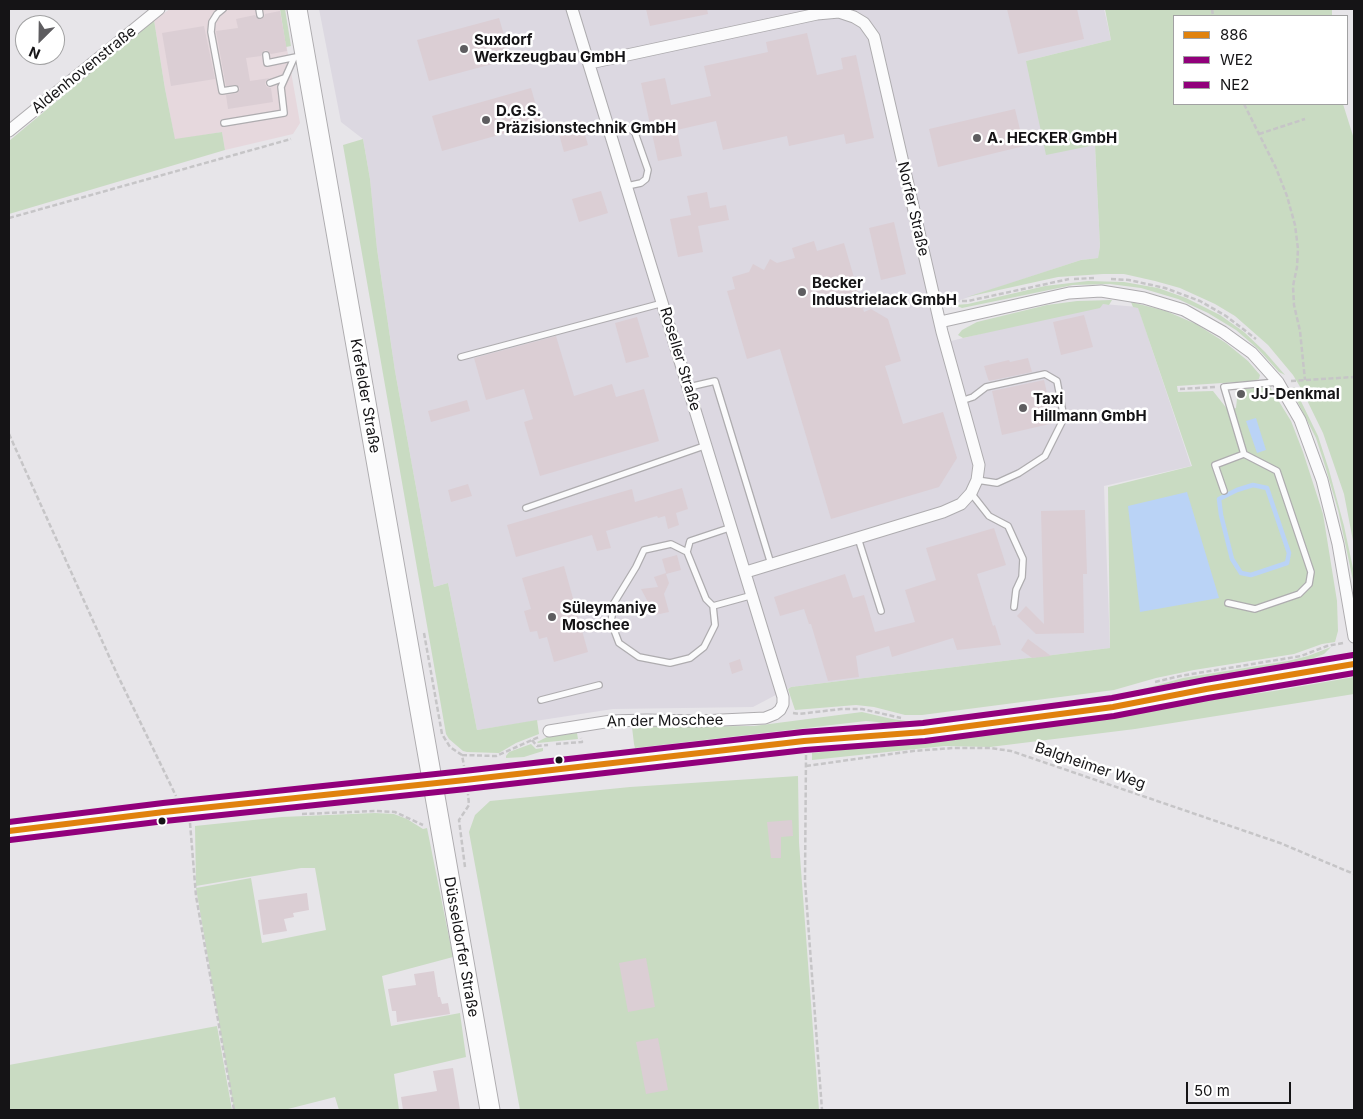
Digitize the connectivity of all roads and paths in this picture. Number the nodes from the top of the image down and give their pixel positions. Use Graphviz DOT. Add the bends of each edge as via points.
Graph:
graph roads {
  1 [pos="159,9"];
  2 [pos="223,9"];
  3 [pos="297,9"];
  4 [pos="572,9"];
  5 [pos="266,55"];
  6 [pos="300,57"];
  7 [pos="590,63"];
  8 [pos="284,78"];
  9 [pos="270,83"];
  10 [pos="234,89"];
  11 [pos="1244,105"];
  12 [pos="1305,119"];
  13 [pos="224,123"];
  14 [pos="9,131"];
  15 [pos="611,133"];
  16 [pos="1259,134"];
  17 [pos="291,138"];
  18 [pos="627,186"];
  19 [pos="9,218"];
  20 [pos="1100,278"];
  21 [pos="1110,279"];
  22 [pos="663,302"];
  23 [pos="935,304"];
  24 [pos="940,322"];
  25 [pos="1259,342"];
  26 [pos="461,357"];
  27 [pos="1289,374"];
  28 [pos="1354,377"];
  29 [pos="1305,380"];
  30 [pos="1294,381"];
  31 [pos="1278,382"];
  32 [pos="689,387"];
  33 [pos="1224,387"];
  34 [pos="1180,389"];
  35 [pos="1298,389"];
  36 [pos="961,401"];
  37 [pos="9,434"];
  38 [pos="707,446"];
  39 [pos="1244,454"];
  40 [pos="978,480"];
  41 [pos="1224,491"];
  42 [pos="971,493"];
  43 [pos="526,508"];
  44 [pos="732,527"];
  45 [pos="858,538"];
  46 [pos="687,552"];
  47 [pos="770,564"];
  48 [pos="746,572"];
  49 [pos="753,595"];
  50 [pos="1228,603"];
  51 [pos="713,606"];
  52 [pos="1014,607"];
  53 [pos="881,611"];
  54 [pos="1351,640"];
  55 [pos="1354,664"];
  56 [pos="1147,684"];
  57 [pos="599,685"];
  58 [pos="541,700"];
  59 [pos="780,710"];
  60 [pos="908,719"];
  61 [pos="549,732"];
  62 [pos="804,741"];
  63 [pos="462,755"];
  64 [pos="806,766"];
  65 [pos="432,783"];
  66 [pos="300,814"];
  67 [pos="182,817"];
  68 [pos="440,822"];
  69 [pos="191,824"];
  70 [pos="9,831"];
  71 [pos="1354,874"];
  72 [pos="234,1110"];
  73 [pos="490,1110"];
  74 [pos="822,1110"];
  1 -- 14 [label="street, Aldenhovenstraße"];
  2 -- 10 [label="lane" via="212,22 211,32 222,91"];
  3 -- 6 [label="main road, Krefelder Straße"];
  4 -- 7 [label="street, Roseller Straße"];
  5 -- 6 [label="lane" via="267,63"];
  6 -- 8 [label="lane"];
  6 -- 65 [label="main road, Krefelder Straße"];
  7 -- 15 [label="street, Roseller Straße"];
  7 -- 23 [label="street, Norfer Straße" via="817,14 839,12 854,17 874,37"];
  8 -- 9 [label="lane"];
  8 -- 13 [label="lane" via="281,87 284,112"];
  11 -- 16 [label="path"];
  12 -- 16 [label="path"];
  15 -- 18 [label="street, Roseller Straße"];
  15 -- 18 [label="lane" via="627,129 635,133 648,170 646,179 641,183"];
  16 -- 29 [label="path" via="1276,168 1295,225 1298,248 1294,305"];
  17 -- 19 [label="path"];
  18 -- 22 [label="street, Roseller Straße"];
  20 -- 23 [label="path" via="1060,280 968,301 951,300"];
  21 -- 25 [label="path" via="1166,288 1200,301 1244,328"];
  22 -- 26 [label="lane"];
  22 -- 32 [label="street, Roseller Straße"];
  23 -- 24 [label="street, Norfer Straße"];
  24 -- 31 [label="street" via="1069,293 1101,291 1144,298 1184,310 1223,332 1252,353"];
  24 -- 36 [label="street, Norfer Straße"];
  27 -- 30 [label="path"];
  28 -- 29 [label="path"];
  29 -- 30 [label="path"];
  30 -- 31 [label="path"];
  30 -- 35 [label="path"];
  31 -- 33 [label="lane"];
  31 -- 54 [label="street" via="1300,420 1322,480 1338,544"];
  32 -- 38 [label="street, Roseller Straße"];
  32 -- 47 [label="lane" via="715,381"];
  33 -- 34 [label="path"];
  33 -- 39 [label="lane"];
  36 -- 40 [label="street, Norfer Straße" via="979,465"];
  36 -- 40 [label="lane" via="974,397 986,387 1045,374 1057,380 1064,418 1045,456 997,483"];
  37 -- 67 [label="path"];
  38 -- 43 [label="lane"];
  38 -- 44 [label="street, Roseller Straße"];
  39 -- 41 [label="lane" via="1215,465"];
  39 -- 50 [label="lane" via="1277,471 1311,572 1310,584 1299,594 1255,609"];
  40 -- 42 [label="street"];
  42 -- 45 [label="street" via="961,504 943,512"];
  42 -- 52 [label="lane" via="989,516 1008,526 1023,559"];
  44 -- 46 [label="lane" via="690,541"];
  44 -- 48 [label="street, Roseller Straße"];
  45 -- 47 [label="street"];
  45 -- 53 [label="lane"];
  46 -- 51 [label="lane" via="706,599"];
  46 -- 51 [label="lane" via="671,544 644,550 614,603 611,622 619,643 639,657 670,663 690,658 704,647 715,625"];
  47 -- 48 [label="street"];
  48 -- 49 [label="street, Roseller Straße"];
  49 -- 51 [label="lane"];
  49 -- 59 [label="street, Roseller Straße" via="783,698"];
  54 -- 56 [label="path" via="1301,656"];
  55 -- 62 [label="main road" via="1112,707 891,736"];
  57 -- 58 [label="lane"];
  59 -- 60 [label="path" via="799,714 862,708"];
  59 -- 61 [label="street, An der Moschee" via="765,718 611,721"];
  61 -- 63 [label="path" via="496,756"];
  62 -- 64 [label="path"];
  62 -- 65 [label="main road"];
  64 -- 71 [label="path, Balgheimer Weg" via="913,751 962,748 1011,751 1280,843"];
  64 -- 74 [label="path" via="805,882"];
  65 -- 67 [label="main road"];
  65 -- 68 [label="main road, Düsseldorfer Straße"];
  66 -- 68 [label="path" via="394,812 421,825"];
  67 -- 69 [label="path"];
  67 -- 69 [label="path"];
  67 -- 70 [label="main road"];
  68 -- 73 [label="main road, Düsseldorfer Straße"];
  69 -- 72 [label="path" via="196,896"];
}
